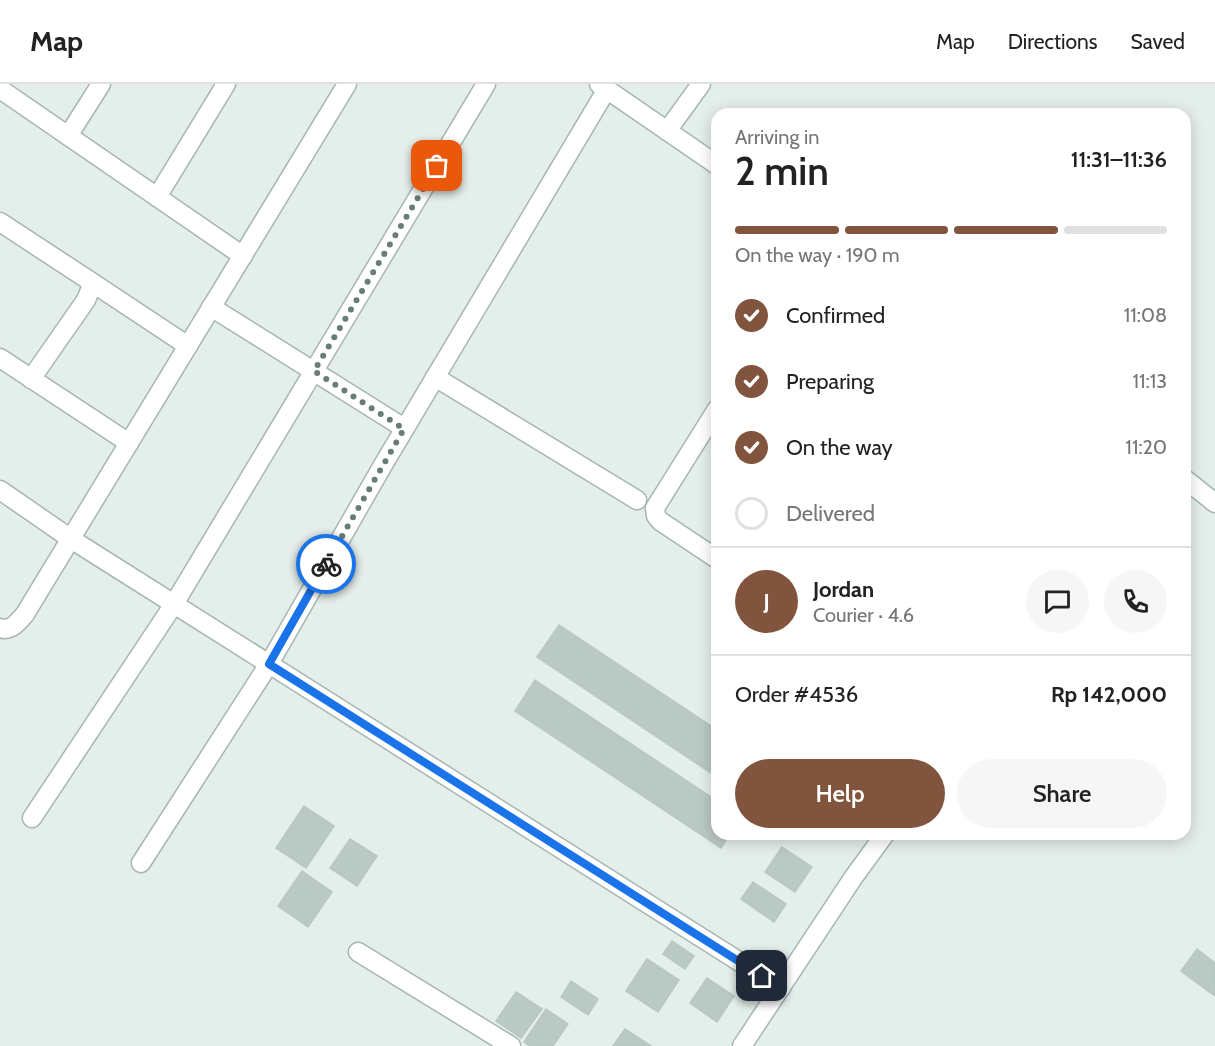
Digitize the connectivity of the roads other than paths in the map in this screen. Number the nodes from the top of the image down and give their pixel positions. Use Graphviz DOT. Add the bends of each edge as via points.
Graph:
graph roads {
  1 [pos="101,84"];
  2 [pos="226,84"];
  3 [pos="347,84"];
  4 [pos="486,84"];
  5 [pos="701,84"];
  6 [pos="603,87"];
  7 [pos="0,89"];
  8 [pos="667,131"];
  9 [pos="68,136"];
  10 [pos="711,161"];
  11 [pos="157,197"];
  12 [pos="0,222"];
  13 [pos="243,256"];
  14 [pos="93,283"];
  15 [pos="212,307"];
  16 [pos="188,346"];
  17 [pos="0,358"];
  18 [pos="314,371"];
  19 [pos="435,377"];
  20 [pos="31,379"];
  21 [pos="711,419"];
  22 [pos="404,429"];
  23 [pos="129,443"];
  24 [pos="1191,484"];
  25 [pos="0,490"];
  26 [pos="637,500"];
  27 [pos="1215,503"];
  28 [pos="71,538"];
  29 [pos="711,555"];
  30 [pos="174,604"];
  31 [pos="0,628"];
  32 [pos="269,664"];
  33 [pos="33,818"];
  34 [pos="881,840"];
  35 [pos="141,863"];
  36 [pos="358,952"];
  37 [pos="781,988"];
  38 [pos="511,1046"];
  39 [pos="742,1046"];
  1 -- 9 [label="street"];
  2 -- 11 [label="street"];
  3 -- 13 [label="street"];
  4 -- 18 [label="street"];
  5 -- 8 [label="street"];
  6 -- 8 [label="street"];
  6 -- 19 [label="street"];
  7 -- 9 [label="street"];
  8 -- 10 [label="street"];
  9 -- 11 [label="street"];
  11 -- 13 [label="street"];
  12 -- 14 [label="street"];
  13 -- 15 [label="street"];
  14 -- 16 [label="street"];
  14 -- 20 [label="street" via="86,300"];
  15 -- 16 [label="street"];
  15 -- 18 [label="street"];
  16 -- 23 [label="street"];
  17 -- 20 [label="street"];
  18 -- 22 [label="street"];
  18 -- 30 [label="street"];
  19 -- 22 [label="street"];
  19 -- 26 [label="street"];
  20 -- 23 [label="street"];
  21 -- 29 [label="street" via="655,508 660,521"];
  22 -- 32 [label="street"];
  23 -- 28 [label="street"];
  24 -- 27 [label="street"];
  25 -- 28 [label="street"];
  28 -- 30 [label="street"];
  28 -- 31 [label="street" via="25,614 15,626"];
  30 -- 32 [label="street"];
  30 -- 33 [label="street"];
  32 -- 35 [label="street"];
  32 -- 37 [label="street"];
  34 -- 37 [label="street"];
  36 -- 38 [label="street"];
  37 -- 39 [label="street"];
}
